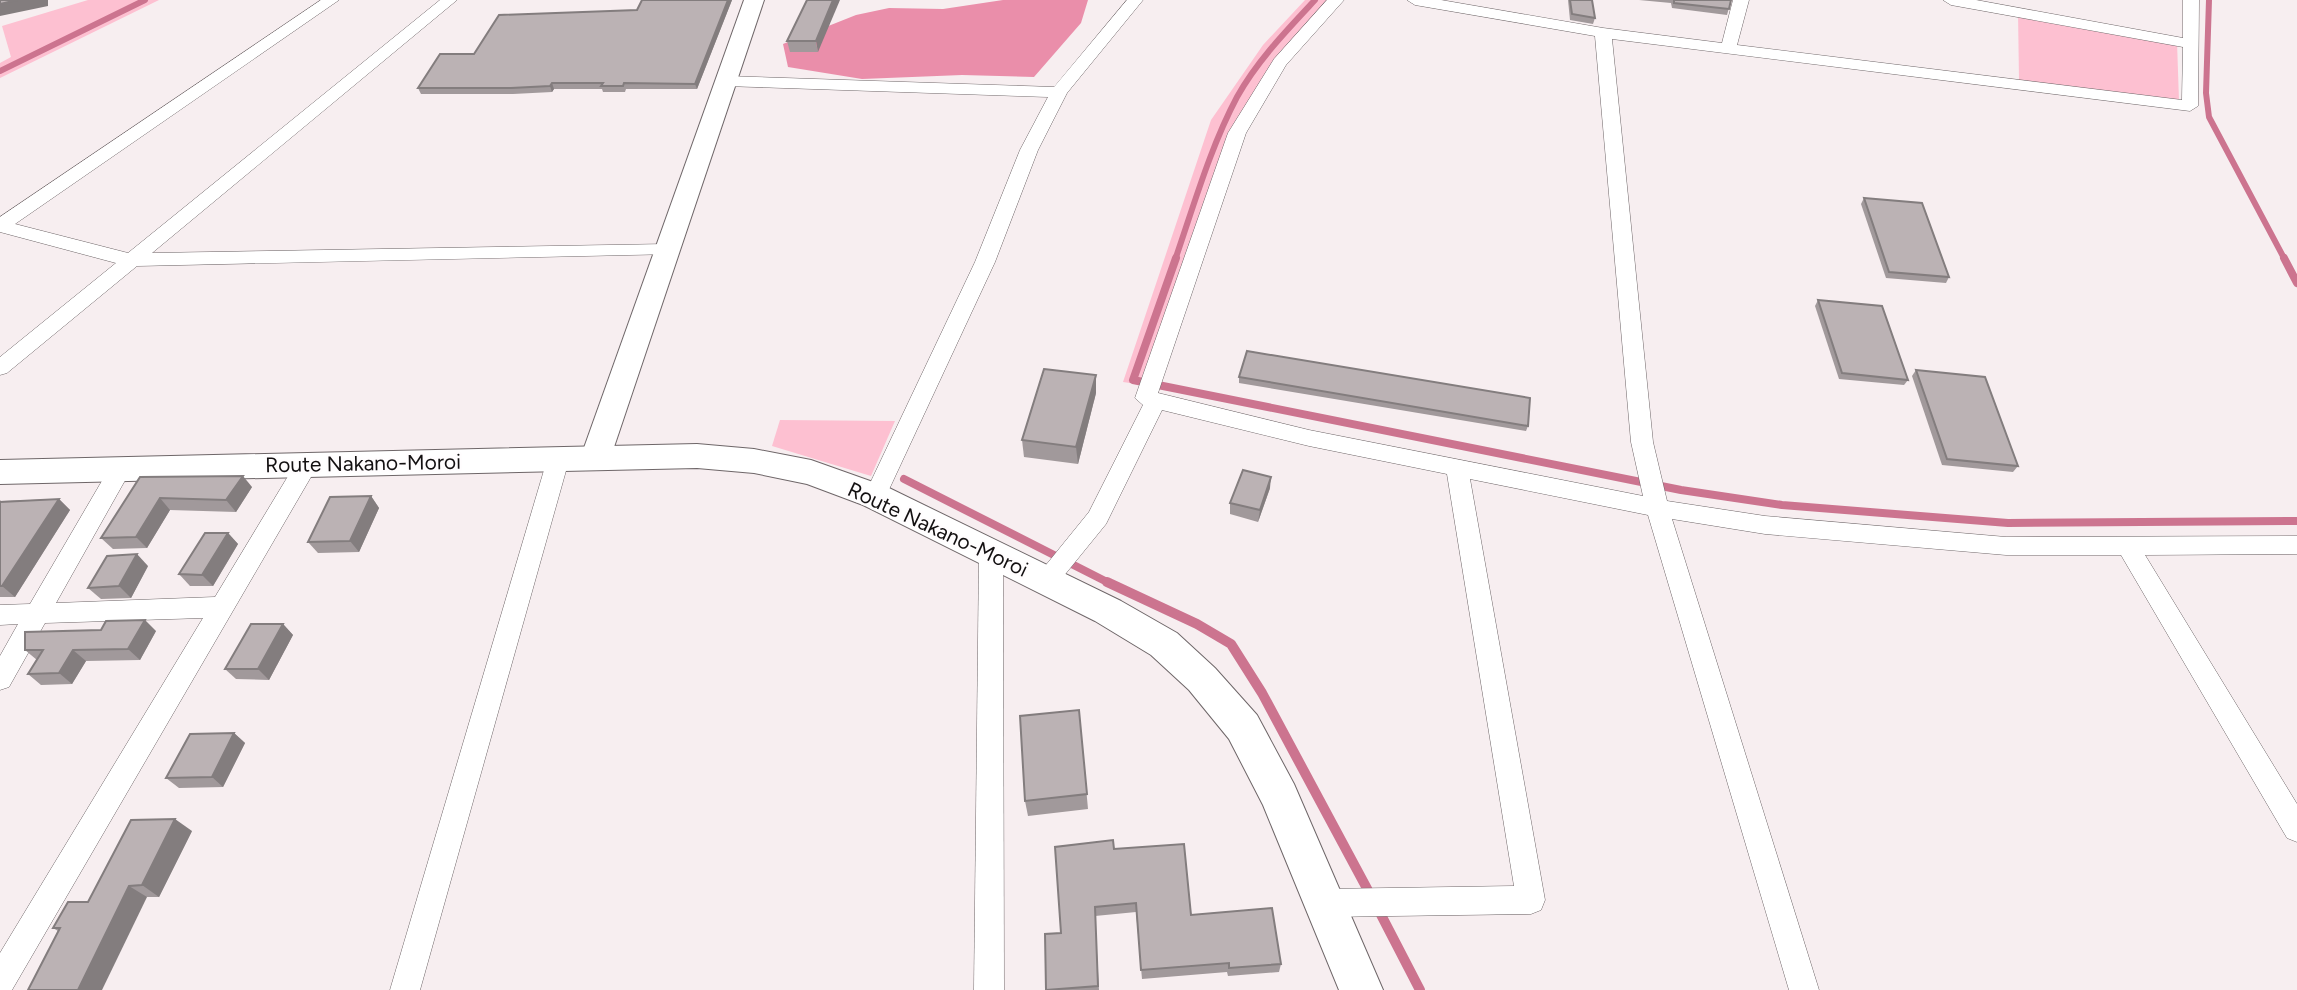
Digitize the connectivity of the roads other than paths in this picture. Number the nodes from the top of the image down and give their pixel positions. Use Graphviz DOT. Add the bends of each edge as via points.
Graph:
graph roads {
  1 [pos="331,0"];
  2 [pos="450,0"];
  3 [pos="754,0"];
  4 [pos="1135,0"];
  5 [pos="1336,0"];
  6 [pos="1415,0"];
  7 [pos="1741,0"];
  8 [pos="1951,0"];
  9 [pos="2191,0"];
  10 [pos="1603,33"];
  11 [pos="2190,44"];
  12 [pos="1728,49"];
  13 [pos="725,81"];
  14 [pos="1059,92"];
  15 [pos="0,226"];
  16 [pos="667,250"];
  17 [pos="130,260"];
  18 [pos="0,368"];
  19 [pos="1156,401"];
  20 [pos="595,459"];
  21 [pos="558,460"];
  22 [pos="307,464"];
  23 [pos="121,468"];
  24 [pos="1457,468"];
  25 [pos="0,472"];
  26 [pos="875,496"];
  27 [pos="1657,508"];
  28 [pos="2127,545"];
  29 [pos="2297,545"];
  30 [pos="991,554"];
  31 [pos="1045,580"];
  32 [pos="219,607"];
  33 [pos="39,613"];
  34 [pos="0,615"];
  35 [pos="0,679"];
  36 [pos="2297,829"];
  37 [pos="1325,903"];
  38 [pos="0,981"];
  39 [pos="405,990"];
  40 [pos="989,990"];
  41 [pos="1361,990"];
  42 [pos="1804,990"];
  1 -- 15 [label="street"];
  2 -- 17 [label="street"];
  3 -- 13 [label="street"];
  4 -- 14 [label="street"];
  5 -- 19 [label="street" via="1276,65 1237,132 1146,398"];
  6 -- 10 [label="street"];
  7 -- 12 [label="street"];
  8 -- 11 [label="street"];
  9 -- 11 [label="street"];
  10 -- 12 [label="street"];
  10 -- 27 [label="street" via="1642,442"];
  11 -- 12 [label="street" via="2190,106"];
  13 -- 14 [label="street"];
  13 -- 16 [label="street"];
  14 -- 26 [label="street"];
  15 -- 17 [label="street"];
  16 -- 17 [label="street"];
  16 -- 20 [label="street"];
  17 -- 18 [label="street"];
  19 -- 24 [label="street"];
  19 -- 31 [label="street" via="1098,518"];
  20 -- 21 [label="main road, Route Nakano-Moroi"];
  20 -- 26 [label="main road, Route Nakano-Moroi" via="697,456 754,461 811,472"];
  21 -- 22 [label="main road, Route Nakano-Moroi"];
  21 -- 39 [label="street"];
  22 -- 23 [label="main road, Route Nakano-Moroi"];
  22 -- 32 [label="street"];
  23 -- 25 [label="main road, Route Nakano-Moroi"];
  23 -- 33 [label="street"];
  24 -- 27 [label="street"];
  24 -- 37 [label="street" via="1531,900"];
  26 -- 30 [label="main road, Route Nakano-Moroi"];
  27 -- 28 [label="street" via="1868,536 2006,546"];
  27 -- 42 [label="street"];
  28 -- 29 [label="street"];
  28 -- 36 [label="street"];
  30 -- 31 [label="main road, Route Nakano-Moroi"];
  30 -- 40 [label="street"];
  31 -- 37 [label="main road, Route Nakano-Moroi" via="1164,644 1211,689 1243,727 1280,797"];
  32 -- 33 [label="street"];
  32 -- 38 [label="street"];
  33 -- 34 [label="street"];
  33 -- 35 [label="street"];
  37 -- 41 [label="main road, Route Nakano-Moroi"];
}
